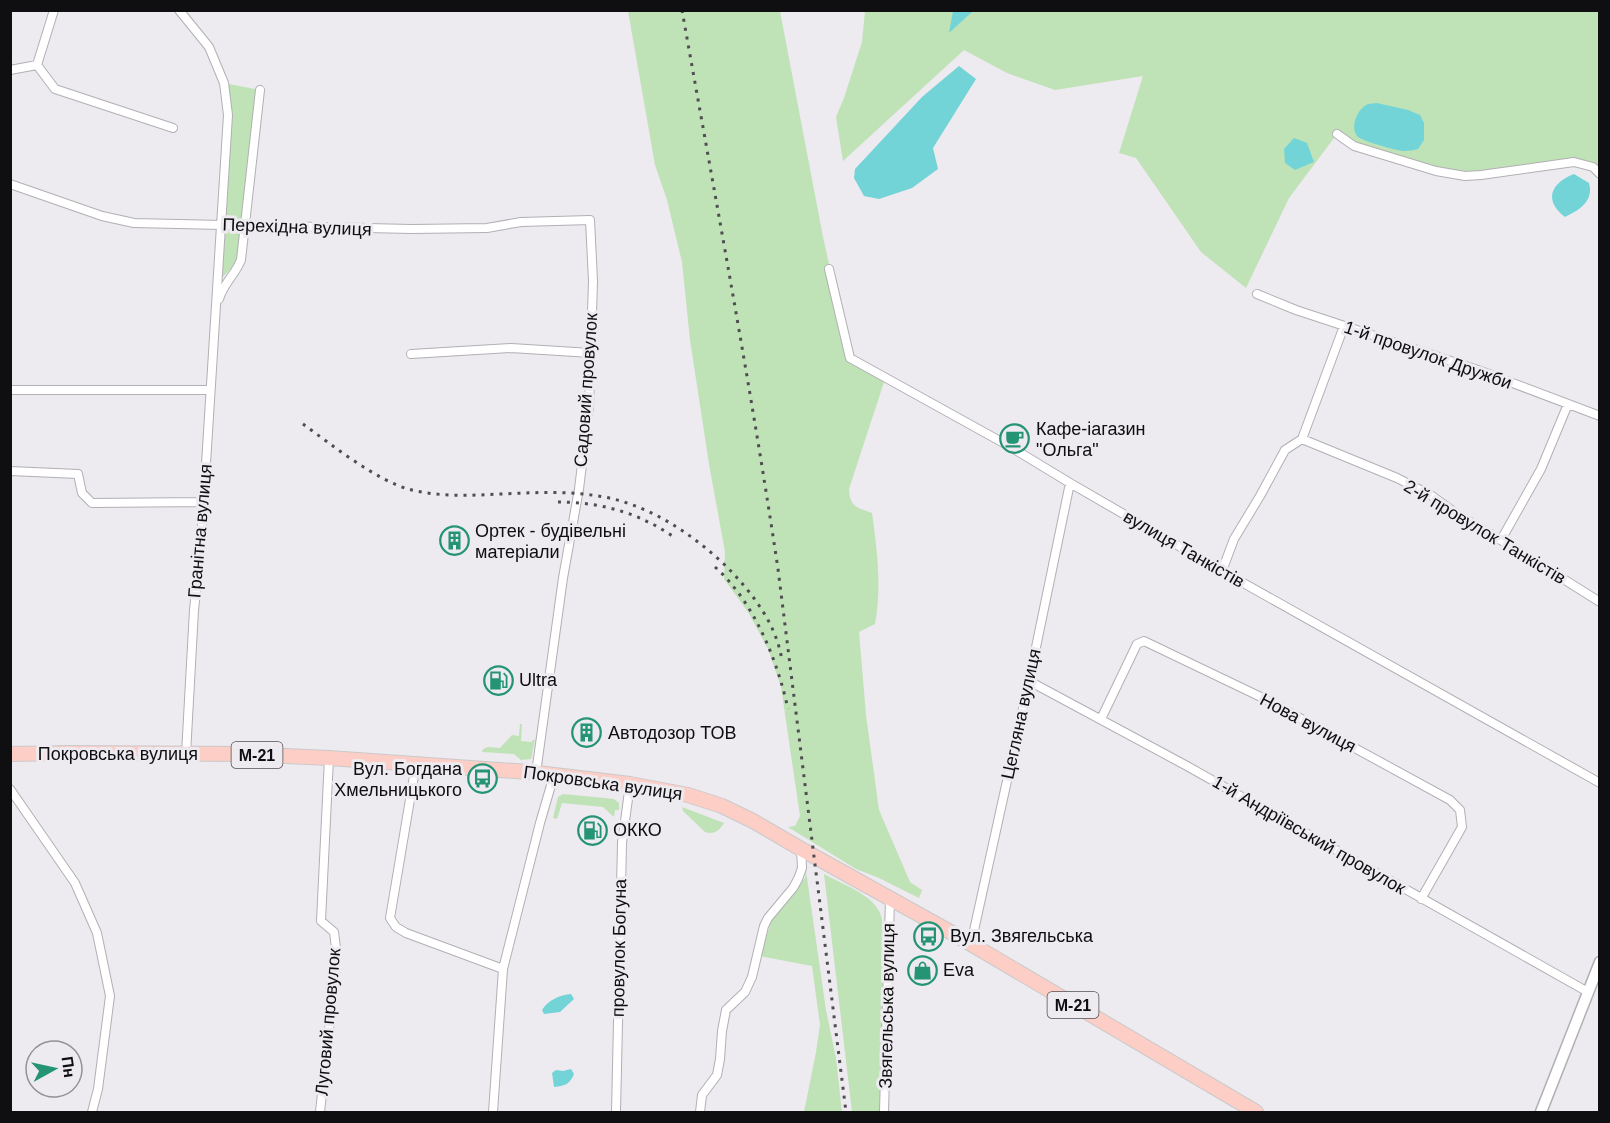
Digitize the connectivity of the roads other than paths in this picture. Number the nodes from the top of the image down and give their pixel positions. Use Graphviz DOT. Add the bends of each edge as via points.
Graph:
graph roads {
  1 [pos="54,10"];
  2 [pos="179,10"];
  3 [pos="38,64"];
  4 [pos="10,70"];
  5 [pos="260,90"];
  6 [pos="173,129"];
  7 [pos="1337,134"];
  8 [pos="1599,174"];
  9 [pos="10,184"];
  10 [pos="590,220"];
  11 [pos="221,224"];
  12 [pos="244,225"];
  13 [pos="829,269"];
  14 [pos="1257,294"];
  15 [pos="216,308"];
  16 [pos="1344,326"];
  17 [pos="591,353"];
  18 [pos="411,354"];
  19 [pos="10,390"];
  20 [pos="210,390"];
  21 [pos="1568,404"];
  22 [pos="1599,416"];
  23 [pos="1302,439"];
  24 [pos="10,471"];
  25 [pos="1070,483"];
  26 [pos="204,502"];
  27 [pos="1501,540"];
  28 [pos="1222,571"];
  29 [pos="1599,602"];
  30 [pos="1029,681"];
  31 [pos="1101,719"];
  32 [pos="10,754"];
  33 [pos="186,754"];
  34 [pos="329,758"];
  35 [pos="416,764"];
  36 [pos="536,773"];
  37 [pos="554,775"];
  38 [pos="1599,783"];
  39 [pos="630,784"];
  40 [pos="10,789"];
  41 [pos="801,849"];
  42 [pos="890,899"];
  43 [pos="1421,899"];
  44 [pos="971,944"];
  45 [pos="1599,962"];
  46 [pos="502,969"];
  47 [pos="1588,992"];
  48 [pos="92,1113"];
  49 [pos="320,1113"];
  50 [pos="493,1113"];
  51 [pos="616,1113"];
  52 [pos="700,1113"];
  53 [pos="884,1113"];
  54 [pos="1256,1113"];
  55 [pos="1541,1113"];
  1 -- 3 [label="street"];
  2 -- 11 [label="street, Гранітна вулиця" via="209,47 224,83 228,115"];
  3 -- 4 [label="street"];
  3 -- 6 [label="street" via="55,89"];
  5 -- 12 [label="street, Гранітна вулиця"];
  7 -- 8 [label="street" via="1354,147 1465,176 1574,162 1593,167"];
  9 -- 11 [label="street, Перехідна вулиця" via="134,223"];
  10 -- 12 [label="street, Перехідна вулиця" via="411,230"];
  10 -- 17 [label="street, Садовий провулок"];
  11 -- 12 [label="street, Перехідна вулиця"];
  11 -- 15 [label="street, Гранітна вулиця"];
  12 -- 15 [label="street, Гранітна вулиця" via="241,260 225,284"];
  13 -- 25 [label="street, вулиця Танкістів" via="850,358"];
  14 -- 16 [label="street, 1-й провулок Дружби"];
  15 -- 20 [label="street, Гранітна вулиця"];
  16 -- 21 [label="street, 1-й провулок Дружби" via="1478,369"];
  16 -- 23 [label="street"];
  17 -- 18 [label="street" via="511,348"];
  17 -- 36 [label="street, Садовий провулок" via="580,483"];
  19 -- 20 [label="street"];
  20 -- 26 [label="street, Гранітна вулиця"];
  21 -- 22 [label="street, 1-й провулок Дружби"];
  21 -- 27 [label="street" via="1541,468"];
  23 -- 27 [label="street, 2-й провулок Танкістів" via="1432,496"];
  23 -- 28 [label="street" via="1285,450 1234,539"];
  24 -- 26 [label="street" via="78,474 82,493 92,503"];
  25 -- 28 [label="street, вулиця Танкістів"];
  25 -- 30 [label="street, Цегляна вулиця"];
  26 -- 33 [label="street, Гранітна вулиця"];
  27 -- 29 [label="street, 2-й провулок Танкістів"];
  28 -- 38 [label="street, вулиця Танкістів"];
  30 -- 31 [label="street, 1-й Андріївський провулок"];
  30 -- 44 [label="street, Цегляна вулиця"];
  31 -- 43 [label="street, 1-й Андріївський провулок"];
  31 -- 43 [label="street, Нова вулиця" via="1137,644 1144,641 1265,699 1450,800 1461,810 1462,827"];
  32 -- 33 [label="highway, Покровська вулиця / М-21"];
  33 -- 34 [label="highway, Покровська вулиця / М-21"];
  34 -- 35 [label="highway, Покровська вулиця / М-21"];
  34 -- 49 [label="street, Луговий провулок" via="321,921 334,932 337,957"];
  35 -- 36 [label="highway, Покровська вулиця / М-21"];
  35 -- 46 [label="street" via="390,918 406,933"];
  36 -- 37 [label="highway, Покровська вулиця / М-21"];
  37 -- 39 [label="highway, Покровська вулиця / М-21"];
  37 -- 46 [label="street"];
  39 -- 41 [label="highway, Покровська вулиця / М-21" via="722,806"];
  39 -- 51 [label="street, провулок Богуна" via="621,843"];
  40 -- 48 [label="street" via="75,883 97,933 110,996"];
  41 -- 42 [label="highway, Покровська вулиця / М-21"];
  41 -- 52 [label="street" via="798,879 764,926 745,992 726,1010 717,1075 702,1095"];
  42 -- 44 [label="highway, Покровська вулиця / М-21"];
  42 -- 53 [label="street, Звягельська вулиця"];
  43 -- 47 [label="street, 1-й Андріївський провулок"];
  44 -- 54 [label="highway, Покровська вулиця / М-21"];
  45 -- 47 [label="street"];
  46 -- 50 [label="street"];
  47 -- 55 [label="street"];
}
